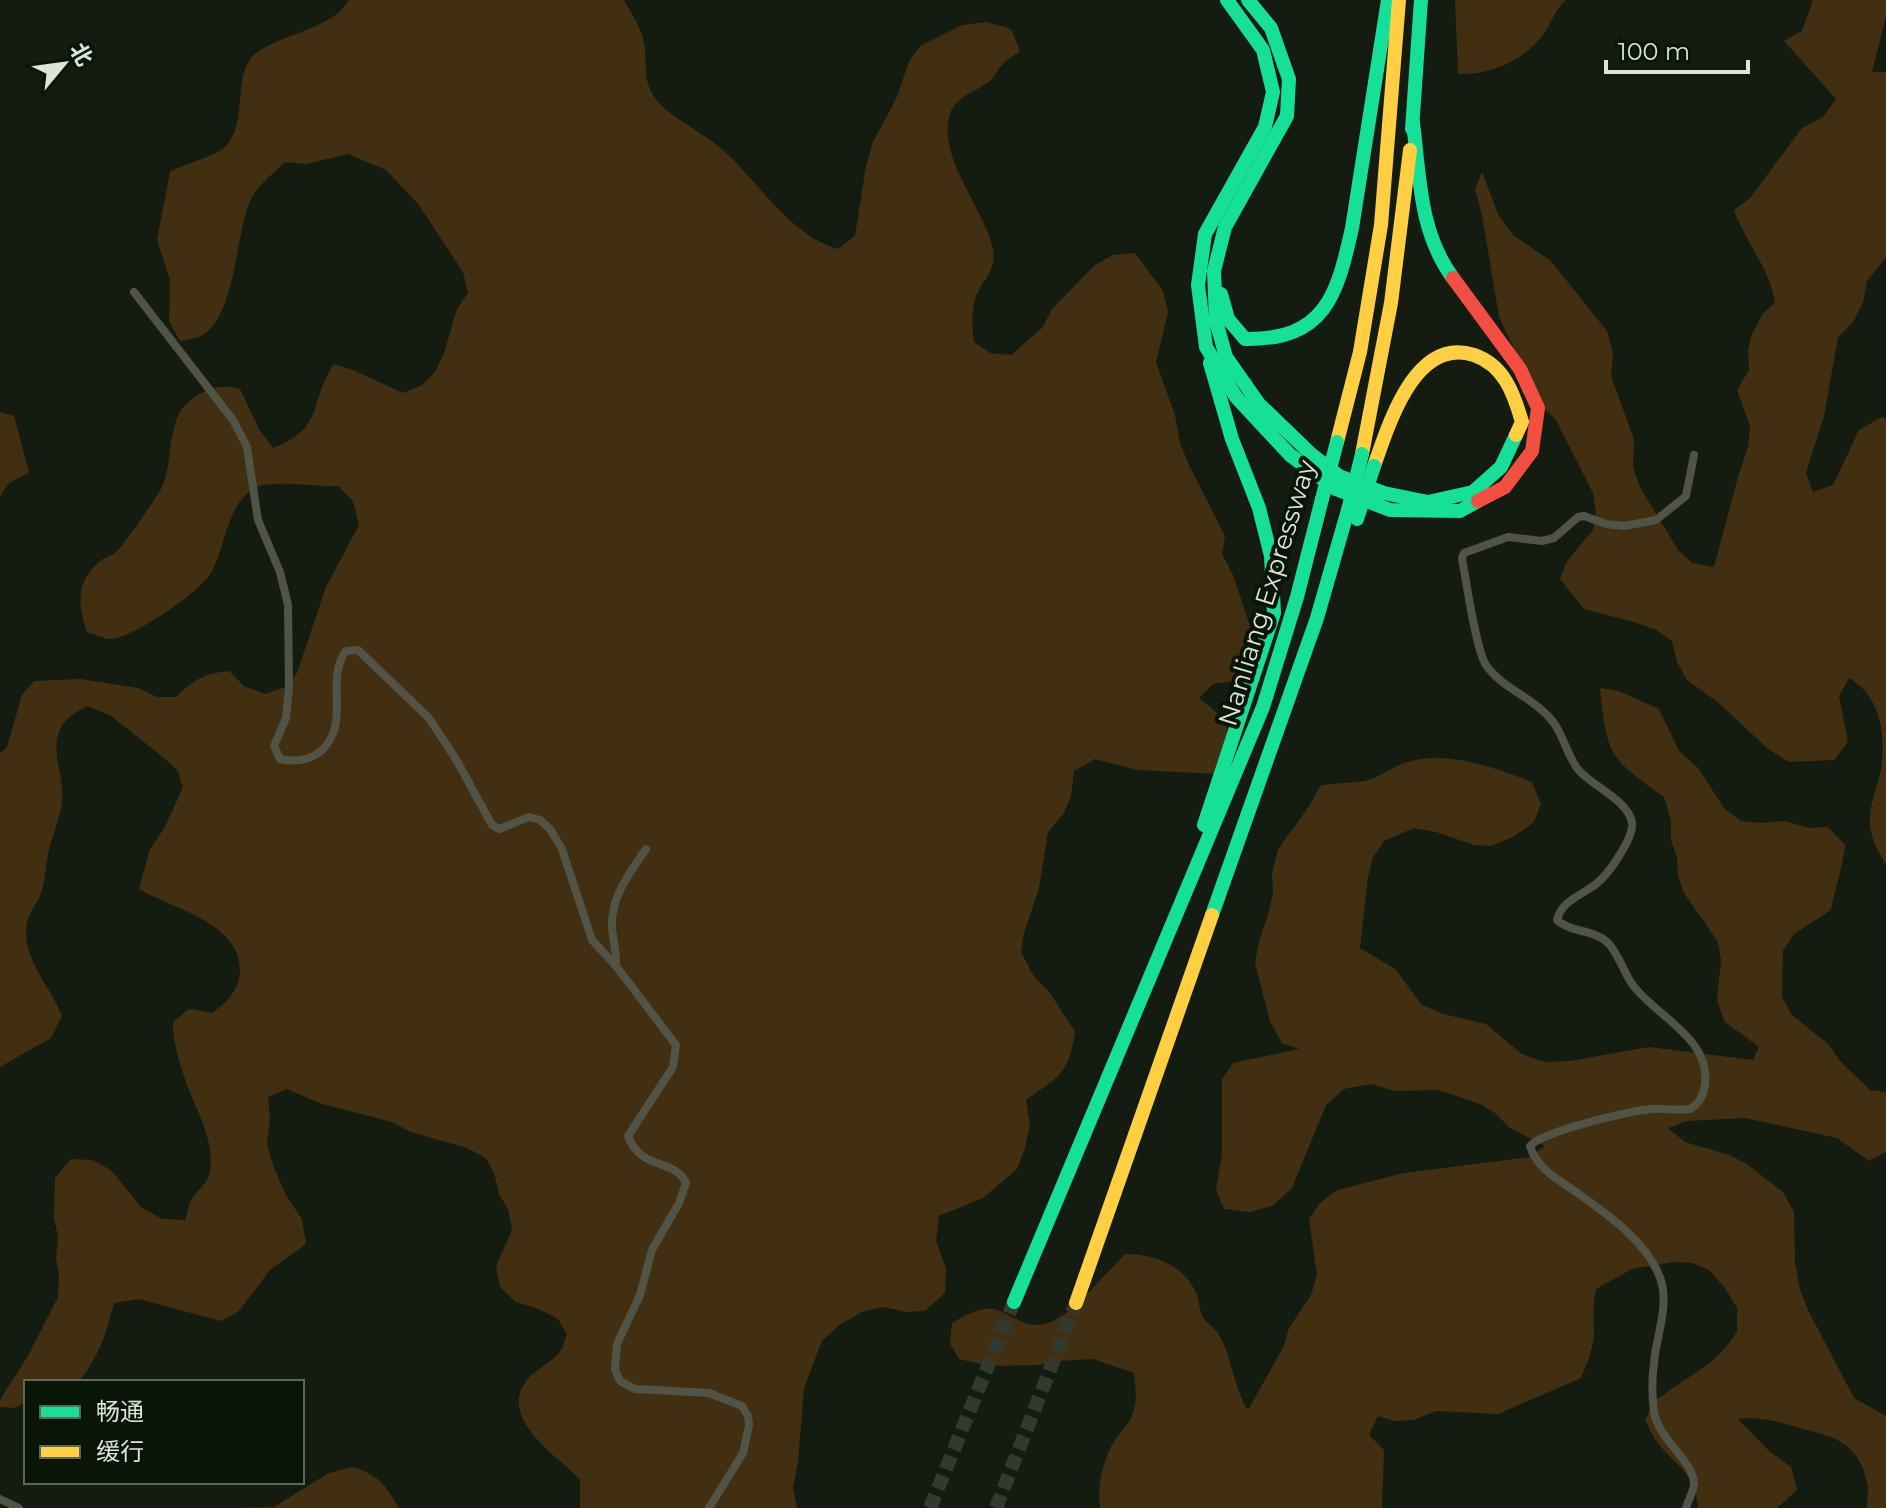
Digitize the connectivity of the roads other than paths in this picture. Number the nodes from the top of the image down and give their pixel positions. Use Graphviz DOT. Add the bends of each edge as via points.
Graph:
graph roads {
  1 [pos="1227,0"];
  2 [pos="1248,0"];
  3 [pos="1388,0"];
  4 [pos="1399,0"];
  5 [pos="1421,0"];
  6 [pos="1413,123"];
  7 [pos="1260,150"];
  8 [pos="1207,269"];
  9 [pos="134,292"];
  10 [pos="1206,347"];
  11 [pos="1694,455"];
  12 [pos="1317,618"];
  13 [pos="646,849"];
  14 [pos="1167,936"];
  15 [pos="616,966"];
  16 [pos="1014,1302"];
  17 [pos="1076,1303"];
  18 [pos="0,1499"];
  19 [pos="19,1508"];
  20 [pos="709,1508"];
  21 [pos="1686,1508"];
  1 -- 7 [label="highway" via="1263,50 1273,92"];
  2 -- 7 [label="highway" via="1271,28 1289,79 1287,116"];
  3 -- 8 [label="highway" via="1353,221 1337,282 1321,312 1299,331 1271,340 1245,339 1228,319"];
  4 -- 14 [label="highway, Nanliang Expressway, bridge" via="1381,225 1360,352 1263,707"];
  5 -- 6 [label="highway, Nanliang Expressway"];
  6 -- 10 [label="highway" via="1425,223 1444,266 1520,369 1538,408 1532,451 1505,487 1460,511 1390,510 1336,489 1290,455 1236,397"];
  6 -- 12 [label="highway, Nanliang Expressway, bridge" via="1380,376"];
  7 -- 8 [label="highway" via="1205,234"];
  8 -- 10 [label="highway" via="1198,285"];
  8 -- 12 [label="highway, bridge" via="1226,357 1259,404 1339,476 1384,493 1428,502 1473,492 1501,467 1522,422 1513,390 1500,370 1482,357 1454,350 1430,360 1405,389 1384,437 1374,466 1357,519"];
  9 -- 15 [label="street" via="233,420 247,447 258,520 288,605 289,688 276,754 280,759 303,760 328,744 338,711 340,659 346,651 358,650 429,718 492,825 499,829 529,817 550,829 562,849 592,940"];
  10 -- 14 [label="highway" via="1232,439 1259,508 1271,556 1274,613"];
  11 -- 21 [label="street" via="1686,496 1656,520 1624,526 1578,517 1554,538 1508,537 1462,558 1485,664 1549,716 1577,769 1625,808 1632,822 1629,838 1608,872 1568,903 1557,920 1565,928 1608,943 1632,984 1701,1053 1704,1095 1690,1109 1630,1112 1530,1146 1543,1168 1631,1237 1651,1260 1661,1283 1664,1303 1653,1365 1654,1413 1664,1438 1690,1470 1694,1484"];
  12 -- 17 [label="highway, Nanliang Expressway"];
  13 -- 15 [label="street" via="615,904 611,926"];
  14 -- 16 [label="highway, Nanliang Expressway"];
  15 -- 20 [label="street" via="676,1045 673,1067 628,1136 633,1150 678,1172 686,1183 652,1250 640,1295 617,1344 615,1369 620,1381 635,1389 709,1393 742,1406 749,1425 743,1453"];
  18 -- 19 [label="street"];
}
